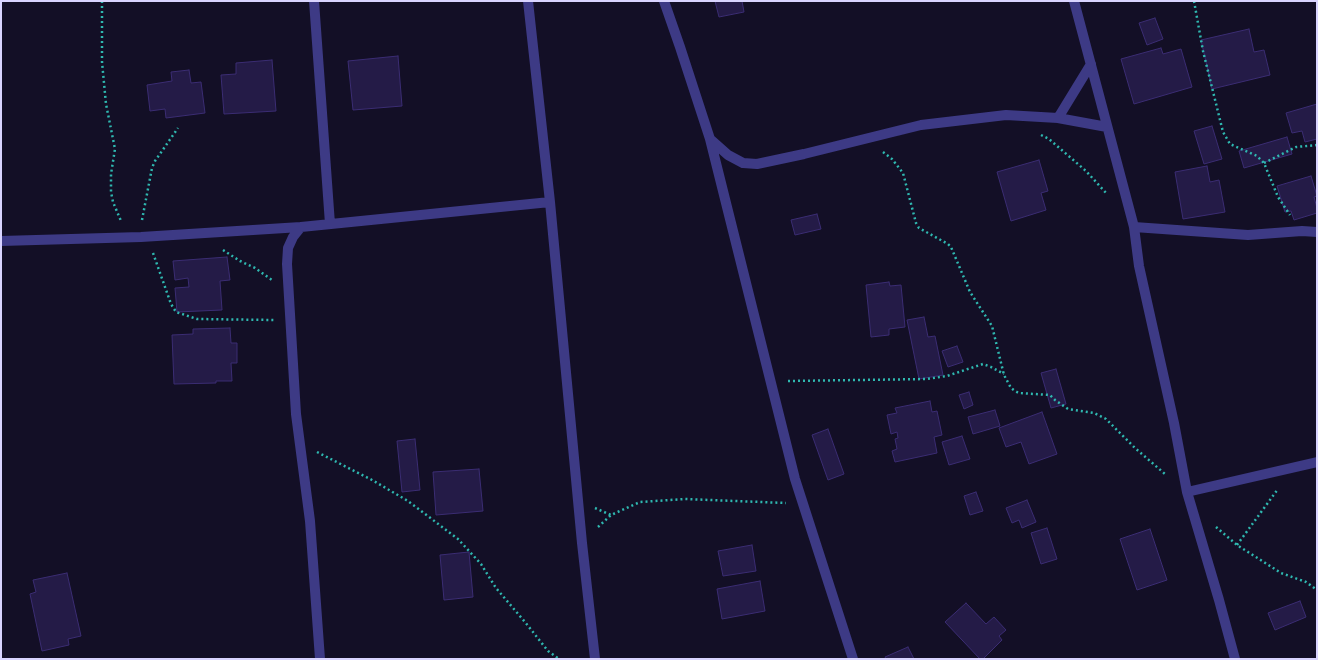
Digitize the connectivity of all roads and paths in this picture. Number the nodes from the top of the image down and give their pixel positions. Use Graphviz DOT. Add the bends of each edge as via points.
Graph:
graph roads {
  1 [pos="102,1"];
  2 [pos="314,1"];
  3 [pos="528,1"];
  4 [pos="664,1"];
  5 [pos="1194,1"];
  6 [pos="1077,4"];
  7 [pos="1091,64"];
  8 [pos="1058,118"];
  9 [pos="1107,127"];
  10 [pos="178,128"];
  11 [pos="1037,132"];
  12 [pos="710,139"];
  13 [pos="864,139"];
  14 [pos="1317,145"];
  15 [pos="1264,163"];
  16 [pos="550,202"];
  17 [pos="1130,215"];
  18 [pos="330,224"];
  19 [pos="301,227"];
  20 [pos="1134,228"];
  21 [pos="1302,231"];
  22 [pos="200,232"];
  23 [pos="1317,232"];
  24 [pos="145,236"];
  25 [pos="127,237"];
  26 [pos="1,241"];
  27 [pos="288,291"];
  28 [pos="290,320"];
  29 [pos="1004,375"];
  30 [pos="771,381"];
  31 [pos="312,448"];
  32 [pos="1317,462"];
  33 [pos="1293,468"];
  34 [pos="1186,492"];
  35 [pos="803,504"];
  36 [pos="1210,523"];
  37 [pos="582,543"];
  38 [pos="1237,545"];
  39 [pos="1317,590"];
  40 [pos="320,659"];
  41 [pos="559,659"];
  42 [pos="595,659"];
  43 [pos="853,659"];
  44 [pos="1235,659"];
  1 -- 25 [label="path" via="102,62 106,104 115,149 111,192"];
  2 -- 18 [label="street"];
  3 -- 16 [label="street"];
  4 -- 12 [label="street"];
  5 -- 15 [label="path" via="1202,51 1223,132 1230,144 1257,156"];
  6 -- 7 [label="street"];
  7 -- 8 [label="street"];
  7 -- 9 [label="street"];
  8 -- 9 [label="street"];
  8 -- 13 [label="street" via="1006,115 921,125"];
  9 -- 17 [label="street"];
  10 -- 24 [label="path" via="152,168 142,218"];
  11 -- 17 [label="path" via="1086,171 1117,205"];
  12 -- 13 [label="street" via="728,155 743,163 756,164"];
  12 -- 30 [label="street"];
  13 -- 29 [label="path" via="892,159 903,173 919,228 951,247 970,292 992,326"];
  14 -- 15 [label="path" via="1296,147"];
  15 -- 21 [label="path" via="1278,197"];
  16 -- 18 [label="street"];
  16 -- 37 [label="street"];
  17 -- 20 [label="street"];
  18 -- 19 [label="street"];
  19 -- 22 [label="street"];
  19 -- 27 [label="street" via="288,248"];
  20 -- 21 [label="street" via="1248,235"];
  20 -- 34 [label="street" via="1139,266 1174,423"];
  21 -- 23 [label="street"];
  22 -- 24 [label="street"];
  22 -- 27 [label="path"];
  24 -- 25 [label="street"];
  24 -- 28 [label="path" via="176,312 197,319"];
  25 -- 26 [label="street"];
  27 -- 28 [label="street"];
  28 -- 40 [label="street" via="296,414 310,521"];
  29 -- 30 [label="path" via="983,364 947,376 927,379"];
  29 -- 34 [label="path" via="1015,391 1050,395 1068,408 1094,413 1106,419"];
  30 -- 35 [label="street"];
  31 -- 41 [label="path" via="408,501 458,539 481,564 496,588 548,651"];
  32 -- 33 [label="street"];
  33 -- 34 [label="street"];
  33 -- 38 [label="path"];
  34 -- 44 [label="street"];
  35 -- 37 [label="path" via="685,500 640,502 611,515"];
  35 -- 43 [label="street"];
  36 -- 38 [label="path"];
  37 -- 42 [label="street"];
  38 -- 39 [label="path" via="1281,573 1306,582"];
}
